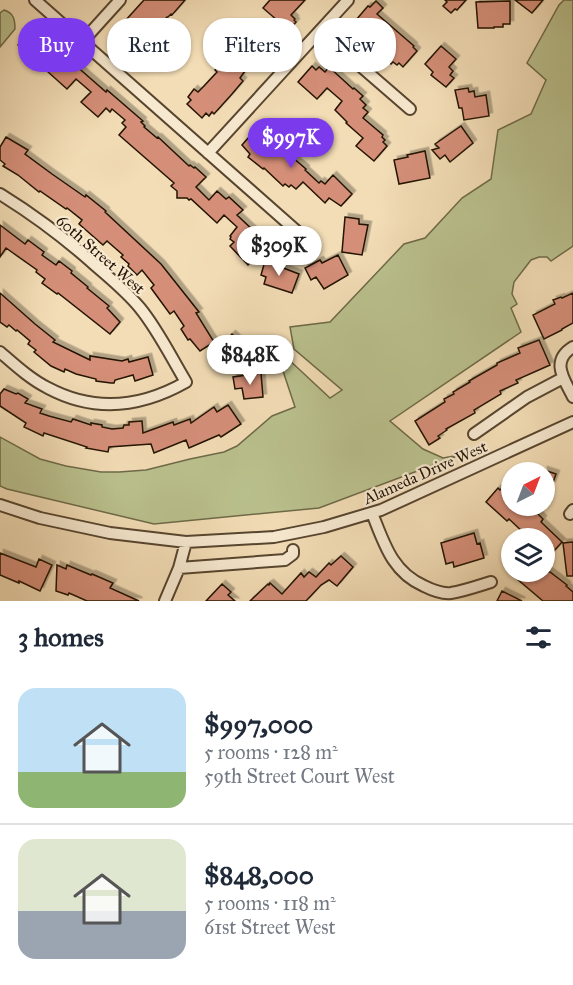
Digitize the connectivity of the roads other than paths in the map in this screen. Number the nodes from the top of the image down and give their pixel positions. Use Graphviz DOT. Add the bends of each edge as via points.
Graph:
graph roads {
  1 [pos="35,0"];
  2 [pos="120,0"];
  3 [pos="348,0"];
  4 [pos="55,18"];
  5 [pos="332,18"];
  6 [pos="95,28"];
  7 [pos="314,38"];
  8 [pos="95,53"];
  9 [pos="367,72"];
  10 [pos="410,109"];
  11 [pos="208,153"];
  12 [pos="0,194"];
  13 [pos="300,234"];
  14 [pos="573,347"];
  15 [pos="0,352"];
  16 [pos="564,378"];
  17 [pos="573,397"];
  18 [pos="573,422"];
  19 [pos="474,434"];
  20 [pos="0,506"];
  21 [pos="372,513"];
  22 [pos="186,542"];
  23 [pos="293,550"];
  24 [pos="179,568"];
  25 [pos="491,582"];
  26 [pos="165,601"];
  1 -- 4 [label="street"];
  2 -- 6 [label="street"];
  3 -- 5 [label="street"];
  7 -- 11 [label="street"];
  8 -- 11 [label="street"];
  9 -- 10 [label="street"];
  11 -- 13 [label="street"];
  12 -- 15 [label="street, 60th Street West" via="77,249 139,307 186,382 151,399 99,404 76,400 48,388"];
  14 -- 16 [label="street" via="560,363"];
  16 -- 17 [label="street"];
  16 -- 19 [label="street" via="527,397"];
  18 -- 21 [label="street, Alameda Drive West"];
  20 -- 22 [label="street, Alameda Drive West" via="110,533"];
  21 -- 22 [label="street, Alameda Drive West" via="274,537"];
  21 -- 25 [label="street" via="392,560 418,584 450,593"];
  22 -- 24 [label="street"];
  23 -- 24 [label="street" via="285,560"];
  24 -- 26 [label="street"];
}
